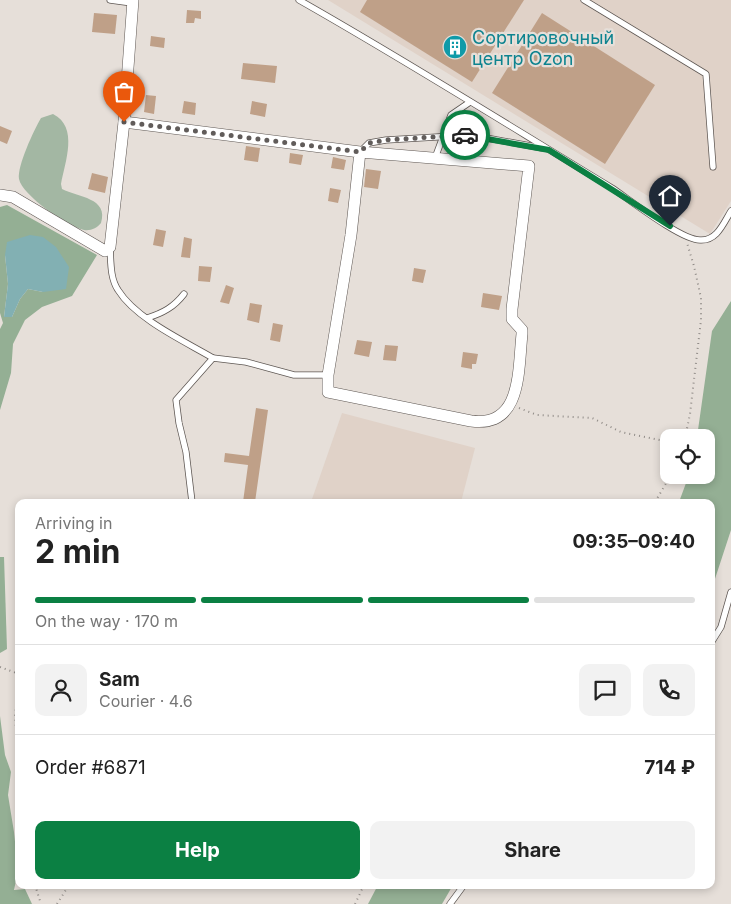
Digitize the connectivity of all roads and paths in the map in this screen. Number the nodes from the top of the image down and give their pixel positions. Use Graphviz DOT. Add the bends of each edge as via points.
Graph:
graph roads {
  1 [pos="110,0"];
  2 [pos="299,0"];
  3 [pos="584,0"];
  4 [pos="132,2"];
  5 [pos="470,102"];
  6 [pos="124,122"];
  7 [pos="442,137"];
  8 [pos="549,150"];
  9 [pos="360,152"];
  10 [pos="435,158"];
  11 [pos="713,167"];
  12 [pos="0,195"];
  13 [pos="731,212"];
  14 [pos="684,235"];
  15 [pos="110,247"];
  16 [pos="184,294"];
  17 [pos="147,318"];
  18 [pos="213,358"];
  19 [pos="328,375"];
  20 [pos="511,405"];
  21 [pos="687,429"];
  22 [pos="660,440"];
  23 [pos="666,484"];
  24 [pos="192,499"];
  25 [pos="657,499"];
  26 [pos="731,592"];
  27 [pos="715,637"];
  28 [pos="0,667"];
  29 [pos="15,673"];
  30 [pos="36,889"];
  31 [pos="66,889"];
  32 [pos="362,889"];
  33 [pos="461,889"];
  34 [pos="41,904"];
  35 [pos="57,904"];
  36 [pos="355,904"];
  37 [pos="450,904"];
  1 -- 4 [label="lane"];
  2 -- 5 [label="lane"];
  3 -- 11 [label="lane" via="706,74"];
  4 -- 6 [label="street"];
  5 -- 7 [label="lane" via="451,115"];
  5 -- 8 [label="lane"];
  6 -- 9 [label="street"];
  6 -- 15 [label="street"];
  7 -- 8 [label="lane" via="470,135"];
  7 -- 9 [label="lane" via="369,143"];
  7 -- 10 [label="lane"];
  8 -- 14 [label="lane"];
  9 -- 10 [label="street"];
  9 -- 19 [label="street" via="351,235"];
  10 -- 20 [label="street" via="529,166 512,310 512,319 522,334"];
  12 -- 15 [label="street" via="13,197 105,251"];
  13 -- 14 [label="lane" via="717,234 709,240"];
  14 -- 21 [label="path" via="701,298"];
  15 -- 17 [label="lane" via="112,276 118,290"];
  16 -- 17 [label="lane" via="176,304"];
  17 -- 18 [label="lane"];
  18 -- 19 [label="lane" via="246,362 294,375"];
  18 -- 24 [label="lane" via="176,400"];
  19 -- 20 [label="street" via="328,392 471,421 494,420 506,413"];
  20 -- 22 [label="path" via="537,415 592,418 621,432"];
  23 -- 25 [label="path"];
  26 -- 27 [label="lane"];
  28 -- 29 [label="path"];
  30 -- 34 [label="path"];
  31 -- 35 [label="path"];
  32 -- 36 [label="path"];
  33 -- 37 [label="lane"];
}
